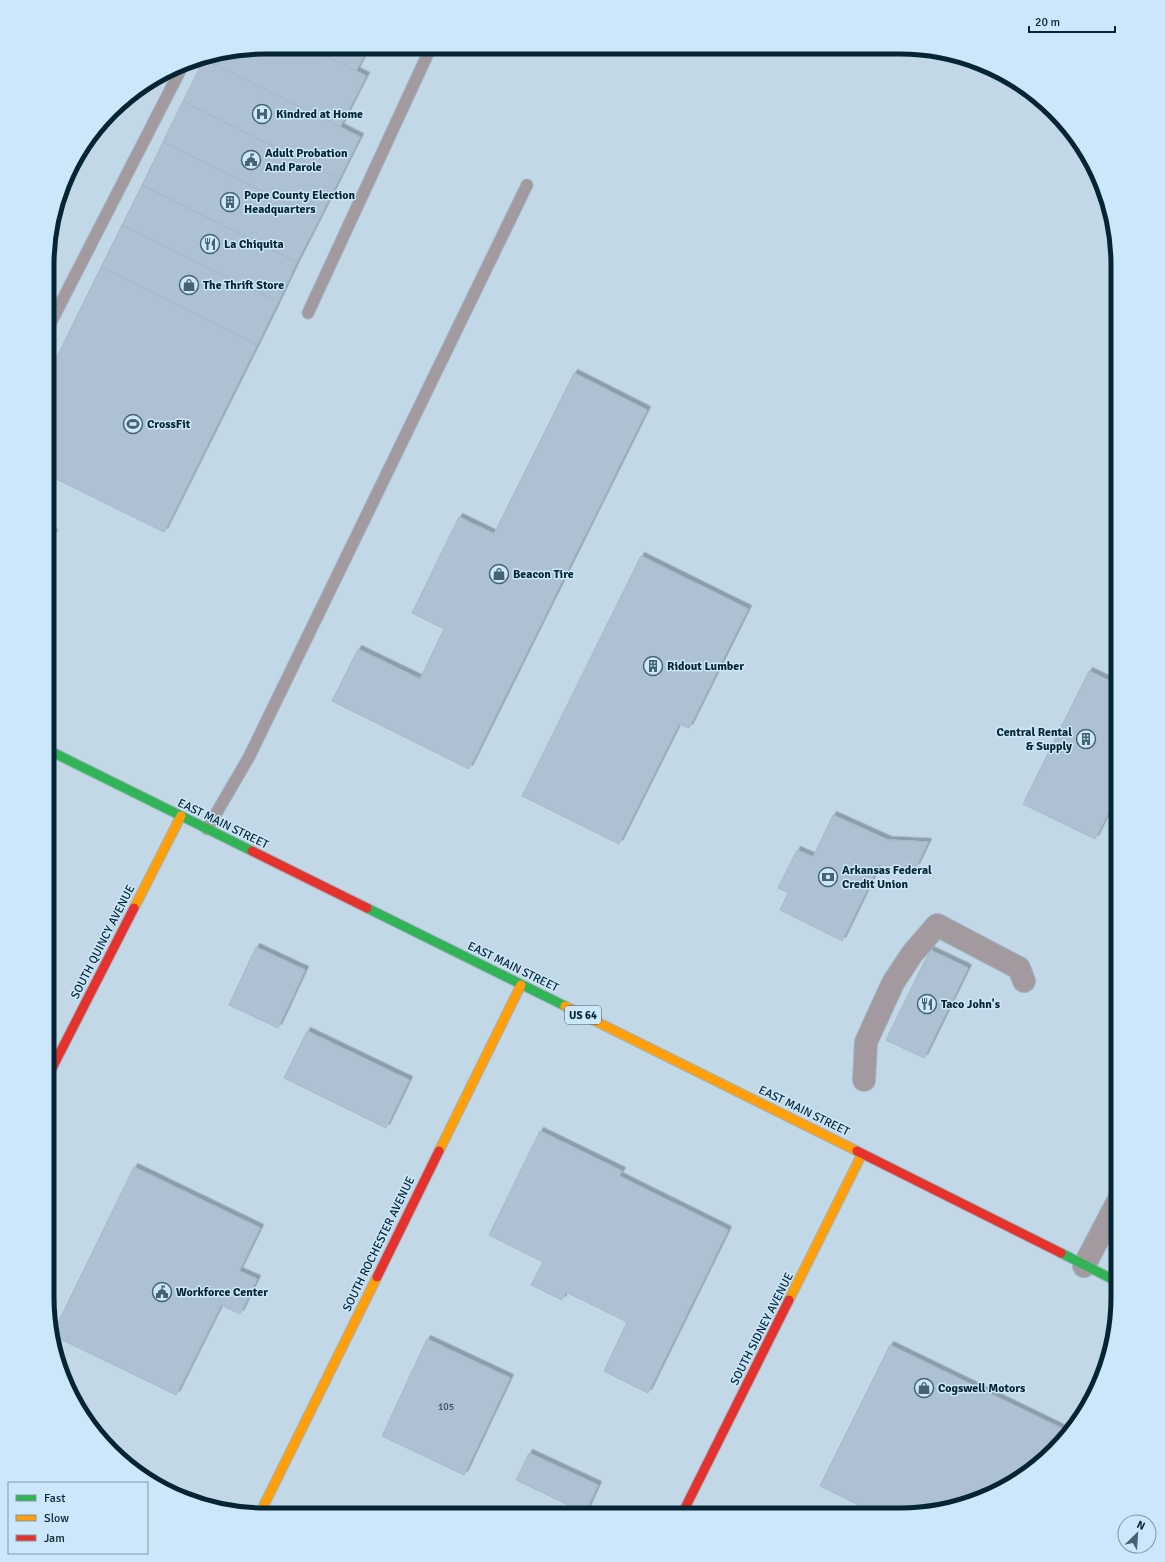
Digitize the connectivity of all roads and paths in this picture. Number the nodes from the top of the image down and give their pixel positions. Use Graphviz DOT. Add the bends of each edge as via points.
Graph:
graph roads {
  1 [pos="429,54"];
  2 [pos="179,73"];
  3 [pos="527,185"];
  4 [pos="308,313"];
  5 [pos="54,316"];
  6 [pos="54,753"];
  7 [pos="181,816"];
  8 [pos="208,829"];
  9 [pos="1024,981"];
  10 [pos="521,985"];
  11 [pos="54,1064"];
  12 [pos="864,1080"];
  13 [pos="862,1154"];
  14 [pos="1111,1214"];
  15 [pos="1084,1266"];
  16 [pos="1111,1279"];
  17 [pos="262,1508"];
  18 [pos="685,1508"];
  1 -- 4 [label="lane"];
  2 -- 5 [label="lane"];
  3 -- 8 [label="lane" via="249,757"];
  6 -- 7 [label="street, EAST MAIN STREET / US 64"];
  7 -- 8 [label="street, EAST MAIN STREET / US 64"];
  7 -- 11 [label="street, SOUTH QUINCY AVENUE"];
  8 -- 10 [label="street, EAST MAIN STREET / US 64"];
  9 -- 12 [label="street" via="1020,968 937,925 912,954 890,990 866,1042"];
  10 -- 13 [label="street, EAST MAIN STREET / US 64"];
  10 -- 17 [label="street, SOUTH ROCHESTER AVENUE"];
  13 -- 15 [label="street, EAST MAIN STREET / US 64"];
  13 -- 18 [label="street, SOUTH SIDNEY AVENUE"];
  14 -- 15 [label="street"];
  15 -- 16 [label="street, EAST MAIN STREET / US 64"];
}
